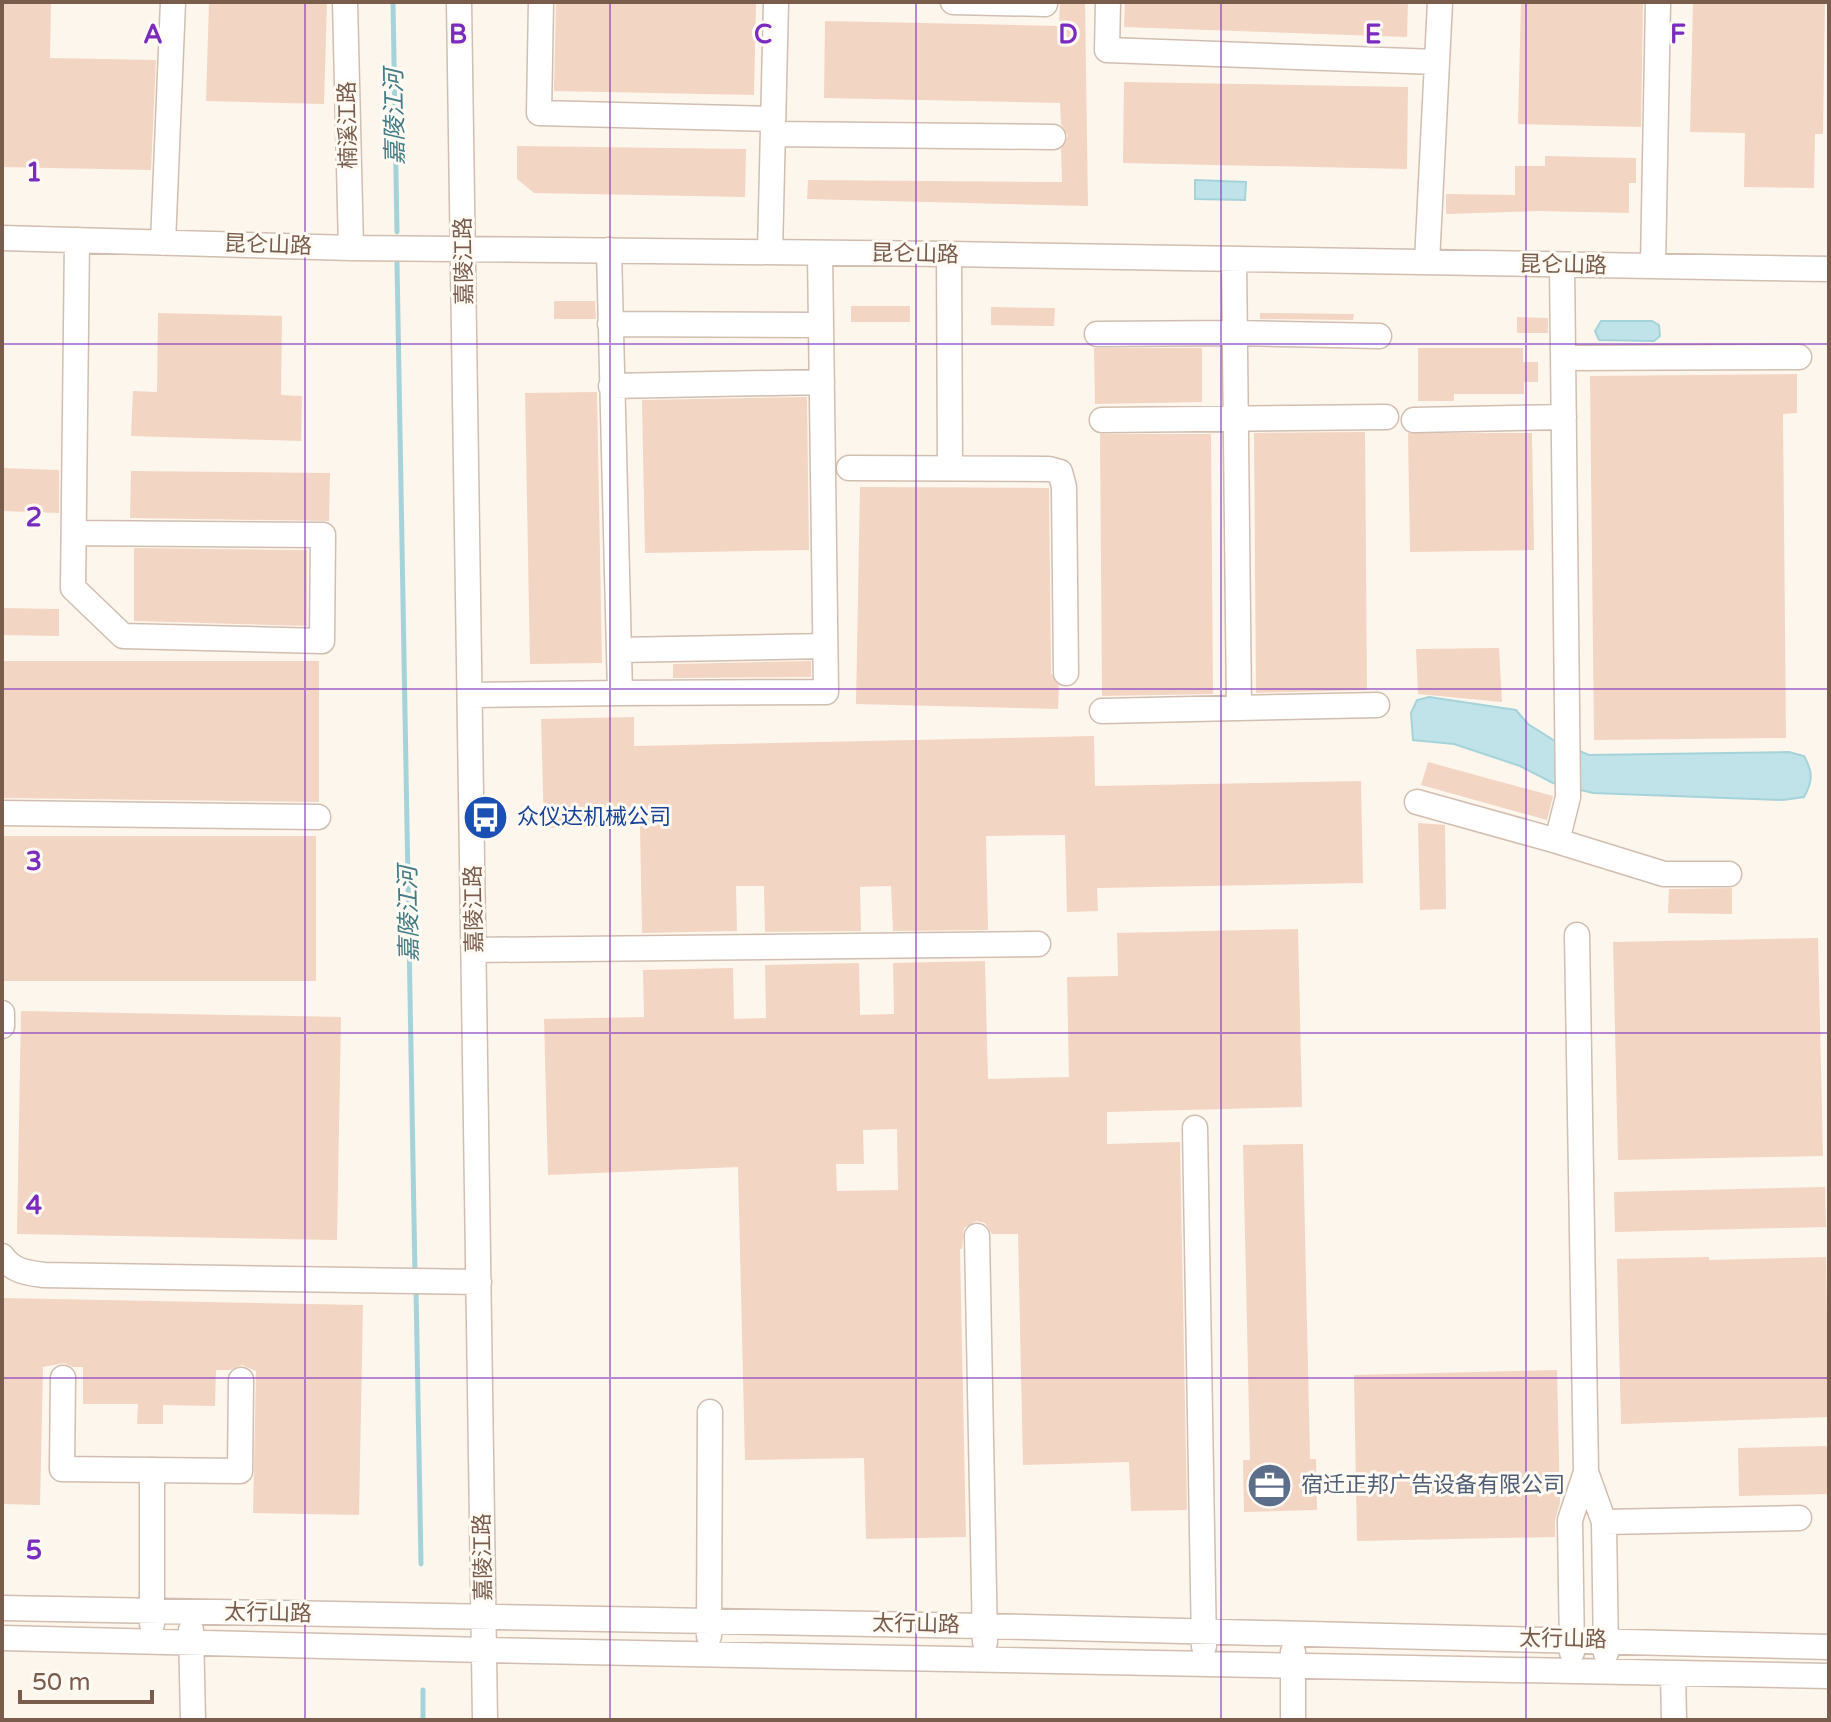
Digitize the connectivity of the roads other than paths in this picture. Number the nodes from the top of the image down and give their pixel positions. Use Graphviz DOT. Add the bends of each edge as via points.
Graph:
graph roads {
  1 [pos="173,2"];
  2 [pos="345,2"];
  3 [pos="459,2"];
  4 [pos="541,2"];
  5 [pos="776,2"];
  6 [pos="953,2"];
  7 [pos="1108,2"];
  8 [pos="1440,2"];
  9 [pos="1658,2"];
  10 [pos="1045,4"];
  11 [pos="1437,62"];
  12 [pos="773,126"];
  13 [pos="1053,137"];
  14 [pos="2,238"];
  15 [pos="77,240"];
  16 [pos="163,243"];
  17 [pos="351,248"];
  18 [pos="464,248"];
  19 [pos="609,250"];
  20 [pos="770,252"];
  21 [pos="820,253"];
  22 [pos="949,254"];
  23 [pos="1234,259"];
  24 [pos="1427,262"];
  25 [pos="1562,265"];
  26 [pos="1653,266"];
  27 [pos="1829,269"];
  28 [pos="610,324"];
  29 [pos="821,325"];
  30 [pos="1235,333"];
  31 [pos="1097,334"];
  32 [pos="1379,336"];
  33 [pos="1799,357"];
  34 [pos="1563,358"];
  35 [pos="822,382"];
  36 [pos="611,386"];
  37 [pos="1386,417"];
  38 [pos="1564,417"];
  39 [pos="1236,418"];
  40 [pos="1102,420"];
  41 [pos="1414,420"];
  42 [pos="849,468"];
  43 [pos="950,468"];
  44 [pos="74,533"];
  45 [pos="825,646"];
  46 [pos="619,650"];
  47 [pos="1066,673"];
  48 [pos="620,693"];
  49 [pos="471,695"];
  50 [pos="1377,705"];
  51 [pos="1239,708"];
  52 [pos="1102,711"];
  53 [pos="1417,802"];
  54 [pos="2,813"];
  55 [pos="318,817"];
  56 [pos="1557,841"];
  57 [pos="1729,874"];
  58 [pos="1577,935"];
  59 [pos="1038,944"];
  60 [pos="474,950"];
  61 [pos="2,1013"];
  62 [pos="2,1026"];
  63 [pos="1195,1128"];
  64 [pos="977,1236"];
  65 [pos="2,1256"];
  66 [pos="479,1282"];
  67 [pos="63,1378"];
  68 [pos="241,1380"];
  69 [pos="710,1412"];
  70 [pos="152,1470"];
  71 [pos="1586,1472"];
  72 [pos="1799,1518"];
  73 [pos="1604,1522"];
  74 [pos="2,1608"];
  75 [pos="152,1611"];
  76 [pos="191,1611"];
  77 [pos="484,1617"];
  78 [pos="709,1620"];
  79 [pos="984,1626"];
  80 [pos="1204,1632"];
  81 [pos="1293,1633"];
  82 [pos="2,1638"];
  83 [pos="1572,1639"];
  84 [pos="1606,1640"];
  85 [pos="152,1642"];
  86 [pos="191,1643"];
  87 [pos="1829,1647"];
  88 [pos="484,1650"];
  89 [pos="710,1655"];
  90 [pos="985,1660"];
  91 [pos="1204,1664"];
  92 [pos="1293,1666"];
  93 [pos="1573,1671"];
  94 [pos="1606,1671"];
  95 [pos="1673,1673"];
  96 [pos="1829,1676"];
  97 [pos="193,1720"];
  98 [pos="485,1720"];
  99 [pos="1293,1720"];
  100 [pos="1674,1720"];
  1 -- 16 [label="street"];
  2 -- 17 [label="street, 楠溪江路"];
  3 -- 18 [label="street, 嘉陵江路"];
  4 -- 12 [label="street" via="539,113"];
  5 -- 12 [label="street"];
  6 -- 10 [label="street"];
  7 -- 11 [label="street" via="1107,50"];
  8 -- 11 [label="street"];
  9 -- 26 [label="street"];
  11 -- 24 [label="street"];
  12 -- 13 [label="street"];
  12 -- 20 [label="street"];
  14 -- 15 [label="street, 昆仑山路"];
  15 -- 16 [label="street, 昆仑山路"];
  15 -- 44 [label="street"];
  16 -- 17 [label="street, 昆仑山路"];
  17 -- 18 [label="street, 昆仑山路"];
  18 -- 19 [label="street, 昆仑山路"];
  18 -- 49 [label="street, 嘉陵江路"];
  19 -- 20 [label="street, 昆仑山路"];
  19 -- 28 [label="street"];
  20 -- 21 [label="street, 昆仑山路"];
  21 -- 22 [label="street, 昆仑山路"];
  21 -- 29 [label="street"];
  22 -- 23 [label="street, 昆仑山路"];
  22 -- 43 [label="street"];
  23 -- 24 [label="street, 昆仑山路"];
  23 -- 30 [label="street"];
  24 -- 25 [label="street, 昆仑山路"];
  25 -- 26 [label="street, 昆仑山路"];
  25 -- 34 [label="street"];
  26 -- 27 [label="street, 昆仑山路"];
  28 -- 29 [label="street"];
  28 -- 36 [label="street"];
  29 -- 35 [label="street"];
  30 -- 31 [label="street"];
  30 -- 32 [label="street"];
  30 -- 39 [label="street"];
  33 -- 34 [label="street"];
  34 -- 38 [label="street"];
  35 -- 36 [label="street"];
  35 -- 45 [label="street"];
  36 -- 46 [label="street"];
  37 -- 39 [label="street"];
  38 -- 41 [label="street"];
  38 -- 56 [label="street" via="1568,797"];
  39 -- 40 [label="street"];
  39 -- 51 [label="street"];
  42 -- 43 [label="street"];
  43 -- 47 [label="street" via="1060,472"];
  44 -- 44 [label="street" via="73,588 123,636 322,641 323,535"];
  45 -- 46 [label="street"];
  45 -- 48 [label="street" via="826,692"];
  46 -- 48 [label="street"];
  48 -- 49 [label="street"];
  49 -- 60 [label="street, 嘉陵江路"];
  50 -- 51 [label="street"];
  51 -- 52 [label="street"];
  53 -- 56 [label="street"];
  54 -- 55 [label="street"];
  56 -- 57 [label="street" via="1664,874"];
  58 -- 71 [label="street"];
  59 -- 60 [label="street"];
  60 -- 66 [label="street, 嘉陵江路"];
  61 -- 62 [label="street"];
  63 -- 80 [label="street"];
  64 -- 79 [label="street"];
  65 -- 66 [label="street" via="22,1272 44,1275"];
  66 -- 77 [label="street, 嘉陵江路"];
  67 -- 70 [label="street" via="62,1469"];
  68 -- 70 [label="street" via="240,1471"];
  69 -- 78 [label="street"];
  70 -- 75 [label="street"];
  71 -- 73 [label="street"];
  71 -- 83 [label="street" via="1570,1520"];
  72 -- 73 [label="street"];
  73 -- 84 [label="street"];
  74 -- 75 [label="street, 太行山路"];
  75 -- 76 [label="street, 太行山路"];
  75 -- 85 [label="street"];
  76 -- 77 [label="street, 太行山路"];
  76 -- 86 [label="street"];
  77 -- 78 [label="street, 太行山路"];
  77 -- 88 [label="street, 嘉陵江路"];
  78 -- 79 [label="street, 太行山路"];
  78 -- 89 [label="street"];
  79 -- 80 [label="street, 太行山路"];
  79 -- 90 [label="street"];
  80 -- 81 [label="street, 太行山路"];
  80 -- 91 [label="street"];
  81 -- 83 [label="street, 太行山路"];
  81 -- 92 [label="street"];
  82 -- 85 [label="street, 太行山路"];
  83 -- 84 [label="street, 太行山路"];
  83 -- 93 [label="street"];
  84 -- 87 [label="street, 太行山路"];
  84 -- 94 [label="street"];
  85 -- 86 [label="street, 太行山路"];
  86 -- 88 [label="street, 太行山路"];
  86 -- 97 [label="street"];
  88 -- 89 [label="street, 太行山路"];
  88 -- 98 [label="street, 嘉陵江路"];
  89 -- 90 [label="street, 太行山路"];
  90 -- 91 [label="street, 太行山路"];
  91 -- 92 [label="street, 太行山路"];
  92 -- 93 [label="street, 太行山路"];
  92 -- 99 [label="street"];
  93 -- 94 [label="street, 太行山路"];
  94 -- 95 [label="street, 太行山路"];
  95 -- 96 [label="street, 太行山路"];
  95 -- 100 [label="street"];
}
